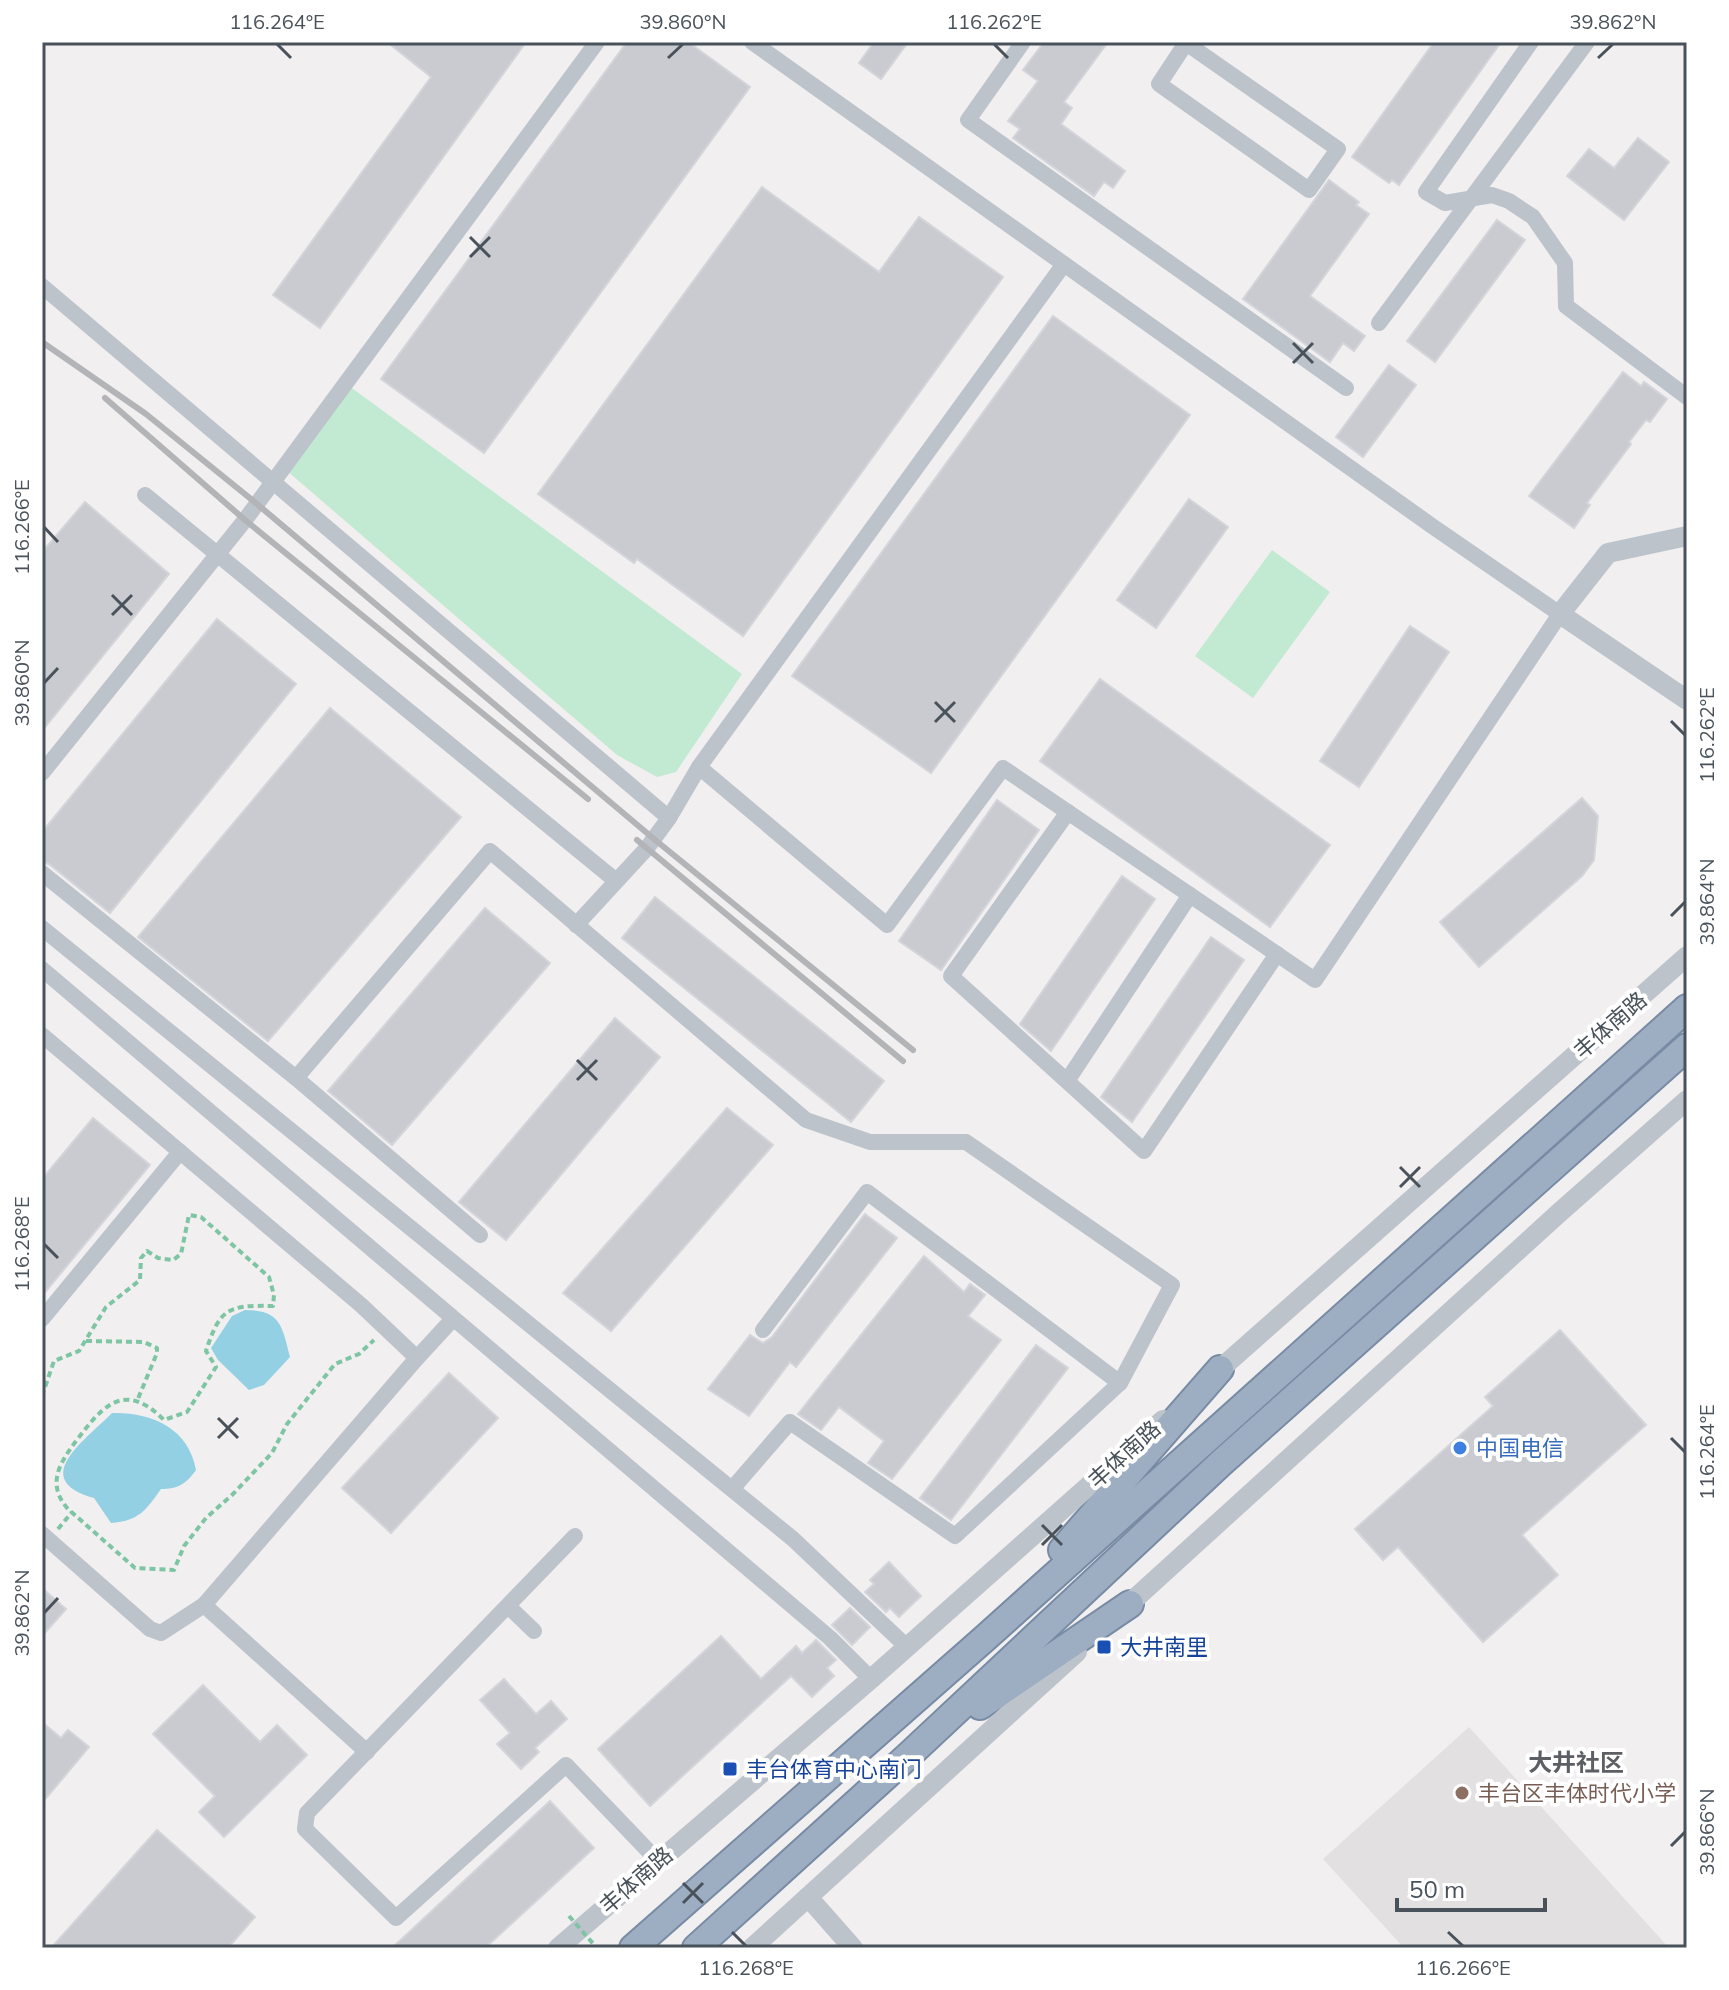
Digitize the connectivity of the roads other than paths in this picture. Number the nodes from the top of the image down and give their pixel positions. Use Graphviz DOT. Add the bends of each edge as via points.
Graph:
graph roads {
  1 [pos="597,42"];
  2 [pos="752,42"];
  3 [pos="1023,42"];
  4 [pos="1186,42"];
  5 [pos="1531,42"];
  6 [pos="1587,42"];
  7 [pos="1469,200"];
  8 [pos="1064,264"];
  9 [pos="42,286"];
  10 [pos="1379,323"];
  11 [pos="1346,388"];
  12 [pos="1687,397"];
  13 [pos="273,482"];
  14 [pos="145,495"];
  15 [pos="1687,536"];
  16 [pos="218,555"];
  17 [pos="1560,614"];
  18 [pos="1687,700"];
  19 [pos="699,767"];
  20 [pos="42,773"];
  21 [pos="1068,812"];
  22 [pos="669,818"];
  23 [pos="42,873"];
  24 [pos="615,880"];
  25 [pos="1190,895"];
  26 [pos="576,925"];
  27 [pos="42,928"];
  28 [pos="1277,954"];
  29 [pos="1687,956"];
  30 [pos="42,969"];
  31 [pos="1687,1008"];
  32 [pos="42,1035"];
  33 [pos="1687,1047"];
  34 [pos="296,1078"];
  35 [pos="1067,1081"];
  36 [pos="1687,1100"];
  37 [pos="180,1152"];
  38 [pos="480,1235"];
  39 [pos="42,1319"];
  40 [pos="452,1320"];
  41 [pos="763,1330"];
  42 [pos="417,1358"];
  43 [pos="1220,1369"];
  44 [pos="1120,1383"];
  45 [pos="732,1489"];
  46 [pos="42,1534"];
  47 [pos="575,1536"];
  48 [pos="1130,1604"];
  49 [pos="204,1605"];
  50 [pos="508,1606"];
  51 [pos="534,1631"];
  52 [pos="984,1639"];
  53 [pos="907,1647"];
  54 [pos="871,1679"];
  55 [pos="367,1752"];
  56 [pos="908,1756"];
  57 [pos="658,1861"];
  58 [pos="808,1897"];
  59 [pos="558,1948"];
  60 [pos="633,1948"];
  61 [pos="696,1948"];
  62 [pos="752,1948"];
  63 [pos="853,1948"];
  1 -- 13 [label="street"];
  2 -- 8 [label="street"];
  3 -- 11 [label="street" via="968,120"];
  4 -- 4 [label="street" via="1159,84 1309,190 1338,149"];
  5 -- 7 [label="street" via="1426,192 1445,203"];
  6 -- 7 [label="street"];
  7 -- 10 [label="street"];
  7 -- 12 [label="street" via="1492,195 1533,217 1565,263 1566,306"];
  8 -- 17 [label="street"];
  8 -- 19 [label="street"];
  9 -- 13 [label="street"];
  13 -- 16 [label="street"];
  13 -- 22 [label="street"];
  14 -- 16 [label="street"];
  15 -- 17 [label="street" via="1608,553"];
  16 -- 20 [label="street"];
  16 -- 24 [label="street"];
  17 -- 18 [label="street"];
  17 -- 28 [label="street" via="1315,980"];
  19 -- 21 [label="street" via="887,925 1003,768"];
  19 -- 22 [label="street"];
  21 -- 25 [label="street"];
  21 -- 35 [label="street" via="951,976"];
  22 -- 24 [label="street"];
  23 -- 34 [label="street"];
  24 -- 26 [label="street"];
  25 -- 28 [label="street"];
  25 -- 35 [label="street"];
  26 -- 34 [label="street" via="490,851"];
  26 -- 44 [label="street" via="806,1120 870,1142 966,1142 1172,1285"];
  27 -- 45 [label="street"];
  28 -- 35 [label="street" via="1144,1151"];
  29 -- 43 [label="street, 丰体南路"];
  30 -- 40 [label="street"];
  31 -- 52 [label="highway, 丰体南路"];
  32 -- 37 [label="street"];
  33 -- 56 [label="highway" via="1221,1463"];
  34 -- 38 [label="street"];
  36 -- 48 [label="street"];
  37 -- 39 [label="street"];
  37 -- 42 [label="street"];
  40 -- 42 [label="street"];
  40 -- 54 [label="street" via="830,1638"];
  41 -- 44 [label="street" via="867,1192"];
  42 -- 49 [label="street"];
  43 -- 52 [label="highway"];
  43 -- 53 [label="street, 丰体南路"];
  44 -- 45 [label="street" via="955,1536 790,1422"];
  45 -- 53 [label="street"];
  46 -- 49 [label="street" via="150,1629 161,1633"];
  47 -- 50 [label="street"];
  48 -- 56 [label="highway"];
  48 -- 58 [label="street"];
  49 -- 55 [label="street"];
  50 -- 51 [label="street"];
  50 -- 55 [label="street"];
  52 -- 60 [label="highway, 丰体南路"];
  53 -- 54 [label="street, 丰体南路"];
  54 -- 57 [label="street, 丰体南路"];
  55 -- 57 [label="street" via="307,1813 305,1829 396,1918 566,1765"];
  56 -- 61 [label="highway"];
  57 -- 59 [label="street, 丰体南路"];
  58 -- 62 [label="street"];
  58 -- 63 [label="street"];
}
